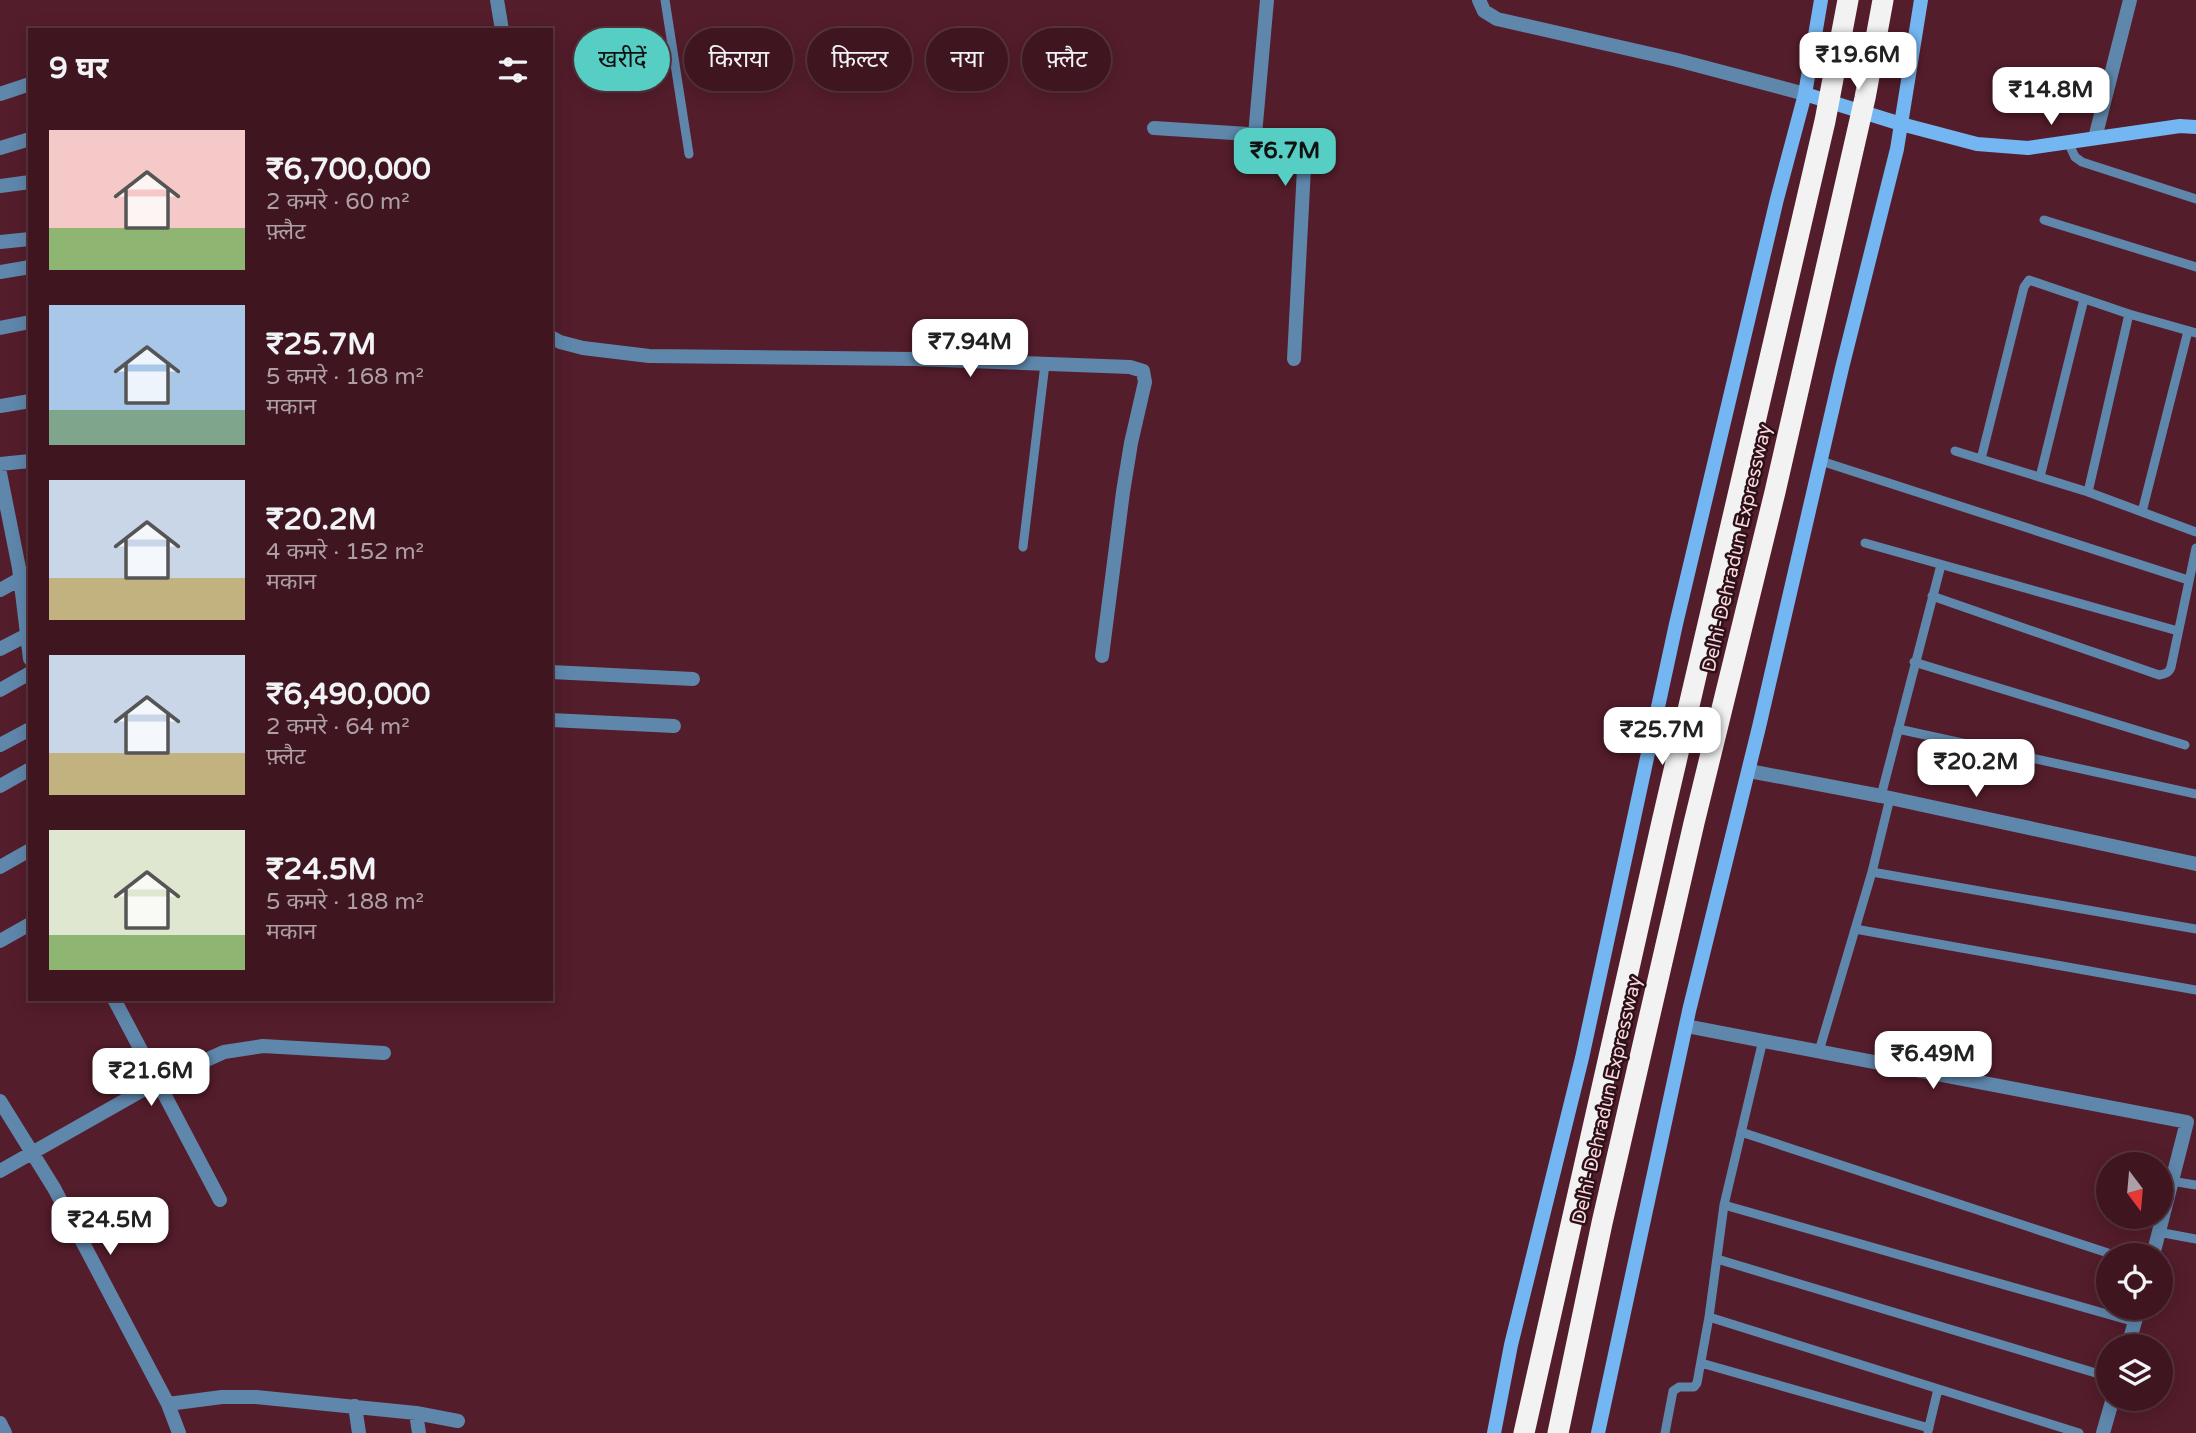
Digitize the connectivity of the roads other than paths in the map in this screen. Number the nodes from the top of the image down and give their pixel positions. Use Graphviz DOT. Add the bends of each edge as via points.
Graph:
graph roads {
  1 [pos="498,0"];
  2 [pos="665,0"];
  3 [pos="1267,0"];
  4 [pos="1479,0"];
  5 [pos="1821,0"];
  6 [pos="1848,0"];
  7 [pos="1883,0"];
  8 [pos="1921,0"];
  9 [pos="2130,0"];
  10 [pos="502,28"];
  11 [pos="28,85"];
  12 [pos="0,93"];
  13 [pos="1805,94"];
  14 [pos="1901,124"];
  15 [pos="2196,127"];
  16 [pos="1154,128"];
  17 [pos="1255,135"];
  18 [pos="2095,138"];
  19 [pos="28,140"];
  20 [pos="2068,142"];
  21 [pos="0,148"];
  22 [pos="689,154"];
  23 [pos="28,182"];
  24 [pos="0,186"];
  25 [pos="2196,199"];
  26 [pos="2043,220"];
  27 [pos="28,239"];
  28 [pos="0,242"];
  29 [pos="28,267"];
  30 [pos="2196,267"];
  31 [pos="0,272"];
  32 [pos="2084,299"];
  33 [pos="2129,314"];
  34 [pos="28,322"];
  35 [pos="0,328"];
  36 [pos="2192,332"];
  37 [pos="553,338"];
  38 [pos="1294,359"];
  39 [pos="1045,364"];
  40 [pos="28,401"];
  41 [pos="0,406"];
  42 [pos="1955,452"];
  43 [pos="1980,459"];
  44 [pos="28,461"];
  45 [pos="1821,461"];
  46 [pos="0,464"];
  47 [pos="0,473"];
  48 [pos="2040,477"];
  49 [pos="2088,492"];
  50 [pos="2142,512"];
  51 [pos="2196,532"];
  52 [pos="1865,543"];
  53 [pos="1023,547"];
  54 [pos="2196,548"];
  55 [pos="1941,565"];
  56 [pos="23,571"];
  57 [pos="2188,580"];
  58 [pos="0,590"];
  59 [pos="1932,596"];
  60 [pos="27,606"];
  61 [pos="2178,631"];
  62 [pos="27,635"];
  63 [pos="28,643"];
  64 [pos="0,649"];
  65 [pos="1102,656"];
  66 [pos="1914,662"];
  67 [pos="553,672"];
  68 [pos="28,674"];
  69 [pos="693,679"];
  70 [pos="0,691"];
  71 [pos="553,720"];
  72 [pos="674,726"];
  73 [pos="1898,729"];
  74 [pos="28,730"];
  75 [pos="0,745"];
  76 [pos="2185,745"];
  77 [pos="28,770"];
  78 [pos="1749,771"];
  79 [pos="0,786"];
  80 [pos="2196,794"];
  81 [pos="1886,797"];
  82 [pos="28,853"];
  83 [pos="2196,864"];
  84 [pos="0,867"];
  85 [pos="1872,872"];
  86 [pos="28,925"];
  87 [pos="1855,929"];
  88 [pos="2196,929"];
  89 [pos="0,941"];
  90 [pos="2196,990"];
  91 [pos="115,1001"];
  92 [pos="1686,1026"];
  93 [pos="1763,1040"];
  94 [pos="1819,1051"];
  95 [pos="384,1053"];
  96 [pos="157,1082"];
  97 [pos="0,1101"];
  98 [pos="2192,1123"];
  99 [pos="1741,1132"];
  100 [pos="32,1153"];
  101 [pos="0,1171"];
  102 [pos="2174,1173"];
  103 [pos="2174,1181"];
  104 [pos="2196,1185"];
  105 [pos="220,1200"];
  106 [pos="1724,1205"];
  107 [pos="2159,1229"];
  108 [pos="2158,1232"];
  109 [pos="2196,1239"];
  110 [pos="2156,1243"];
  111 [pos="2096,1249"];
  112 [pos="1717,1259"];
  113 [pos="1709,1317"];
  114 [pos="2135,1322"];
  115 [pos="2132,1334"];
  116 [pos="1701,1363"];
  117 [pos="2096,1373"];
  118 [pos="1938,1389"];
  119 [pos="168,1404"];
  120 [pos="355,1406"];
  121 [pos="2109,1411"];
  122 [pos="416,1413"];
  123 [pos="458,1421"];
  124 [pos="0,1423"];
  125 [pos="1928,1430"];
  126 [pos="5,1433"];
  127 [pos="178,1433"];
  128 [pos="359,1433"];
  129 [pos="419,1433"];
  130 [pos="1494,1433"];
  131 [pos="1524,1433"];
  132 [pos="1558,1433"];
  133 [pos="1598,1433"];
  134 [pos="1665,1433"];
  135 [pos="2080,1433"];
  136 [pos="2103,1433"];
  1 -- 10 [label="street"];
  2 -- 22 [label="lane"];
  3 -- 17 [label="street"];
  4 -- 13 [label="street" via="1497,19"];
  5 -- 13 [label="street"];
  6 -- 131 [label="highway, Delhi-Dehradun Expressway" via="1825,121"];
  7 -- 132 [label="highway, Delhi-Dehradun Expressway" via="1865,98 1602,1223"];
  8 -- 14 [label="street"];
  9 -- 18 [label="street"];
  11 -- 12 [label="street"];
  13 -- 14 [label="street"];
  13 -- 130 [label="street" via="1670,650 1582,1058 1511,1345"];
  14 -- 20 [label="street" via="1977,144 2028,148"];
  14 -- 45 [label="street"];
  15 -- 18 [label="street"];
  16 -- 17 [label="street"];
  17 -- 38 [label="street" via="1297,136 1305,144"];
  18 -- 20 [label="street"];
  19 -- 21 [label="street"];
  20 -- 25 [label="lane" via="2082,162"];
  23 -- 24 [label="street"];
  26 -- 30 [label="lane"];
  27 -- 28 [label="street"];
  29 -- 31 [label="street"];
  32 -- 33 [label="lane"];
  32 -- 43 [label="lane" via="2033,280 2026,282"];
  32 -- 48 [label="lane"];
  33 -- 36 [label="lane"];
  33 -- 49 [label="lane"];
  34 -- 35 [label="street"];
  36 -- 50 [label="lane"];
  37 -- 39 [label="street" via="583,348 649,355"];
  39 -- 53 [label="lane"];
  39 -- 65 [label="street" via="1130,367 1146,376 1123,492"];
  40 -- 41 [label="street"];
  42 -- 43 [label="lane"];
  43 -- 48 [label="lane"];
  44 -- 46 [label="street"];
  45 -- 57 [label="lane"];
  45 -- 78 [label="street"];
  47 -- 56 [label="street"];
  48 -- 49 [label="lane"];
  49 -- 50 [label="lane"];
  50 -- 51 [label="lane"];
  52 -- 55 [label="lane"];
  54 -- 57 [label="lane"];
  55 -- 59 [label="lane"];
  55 -- 61 [label="lane"];
  56 -- 58 [label="street"];
  56 -- 60 [label="street"];
  57 -- 61 [label="lane"];
  59 -- 61 [label="lane" via="2159,675 2169,671"];
  59 -- 66 [label="lane"];
  60 -- 62 [label="street"];
  62 -- 63 [label="street"];
  62 -- 64 [label="street"];
  66 -- 73 [label="lane"];
  66 -- 76 [label="lane"];
  67 -- 69 [label="street"];
  68 -- 70 [label="street"];
  71 -- 72 [label="street"];
  73 -- 80 [label="lane"];
  73 -- 81 [label="lane"];
  74 -- 75 [label="street"];
  77 -- 79 [label="street"];
  78 -- 81 [label="street"];
  78 -- 92 [label="street"];
  81 -- 83 [label="street"];
  81 -- 85 [label="lane"];
  82 -- 84 [label="street"];
  85 -- 87 [label="lane"];
  85 -- 88 [label="lane"];
  86 -- 89 [label="street"];
  87 -- 90 [label="lane"];
  87 -- 94 [label="lane"];
  91 -- 96 [label="street"];
  92 -- 93 [label="street"];
  92 -- 133 [label="street"];
  93 -- 94 [label="street"];
  93 -- 99 [label="lane"];
  94 -- 98 [label="street"];
  95 -- 96 [label="street" via="263,1046 235,1049"];
  96 -- 100 [label="street"];
  96 -- 105 [label="street"];
  97 -- 100 [label="street"];
  98 -- 102 [label="street"];
  99 -- 106 [label="lane"];
  99 -- 111 [label="lane"];
  100 -- 101 [label="street"];
  100 -- 119 [label="street"];
  103 -- 104 [label="lane"];
  106 -- 112 [label="lane"];
  106 -- 114 [label="lane"];
  107 -- 108 [label="street"];
  108 -- 109 [label="lane"];
  108 -- 110 [label="street"];
  112 -- 113 [label="lane"];
  112 -- 117 [label="lane"];
  113 -- 116 [label="lane"];
  113 -- 118 [label="lane"];
  114 -- 115 [label="street"];
  116 -- 125 [label="lane"];
  116 -- 134 [label="lane" via="1695,1387 1673,1391"];
  118 -- 125 [label="lane"];
  118 -- 135 [label="lane"];
  119 -- 120 [label="street" via="238,1396"];
  119 -- 127 [label="street"];
  120 -- 122 [label="street"];
  120 -- 128 [label="street"];
  121 -- 136 [label="street"];
  122 -- 123 [label="street"];
  122 -- 129 [label="street"];
  124 -- 126 [label="street"];
}
